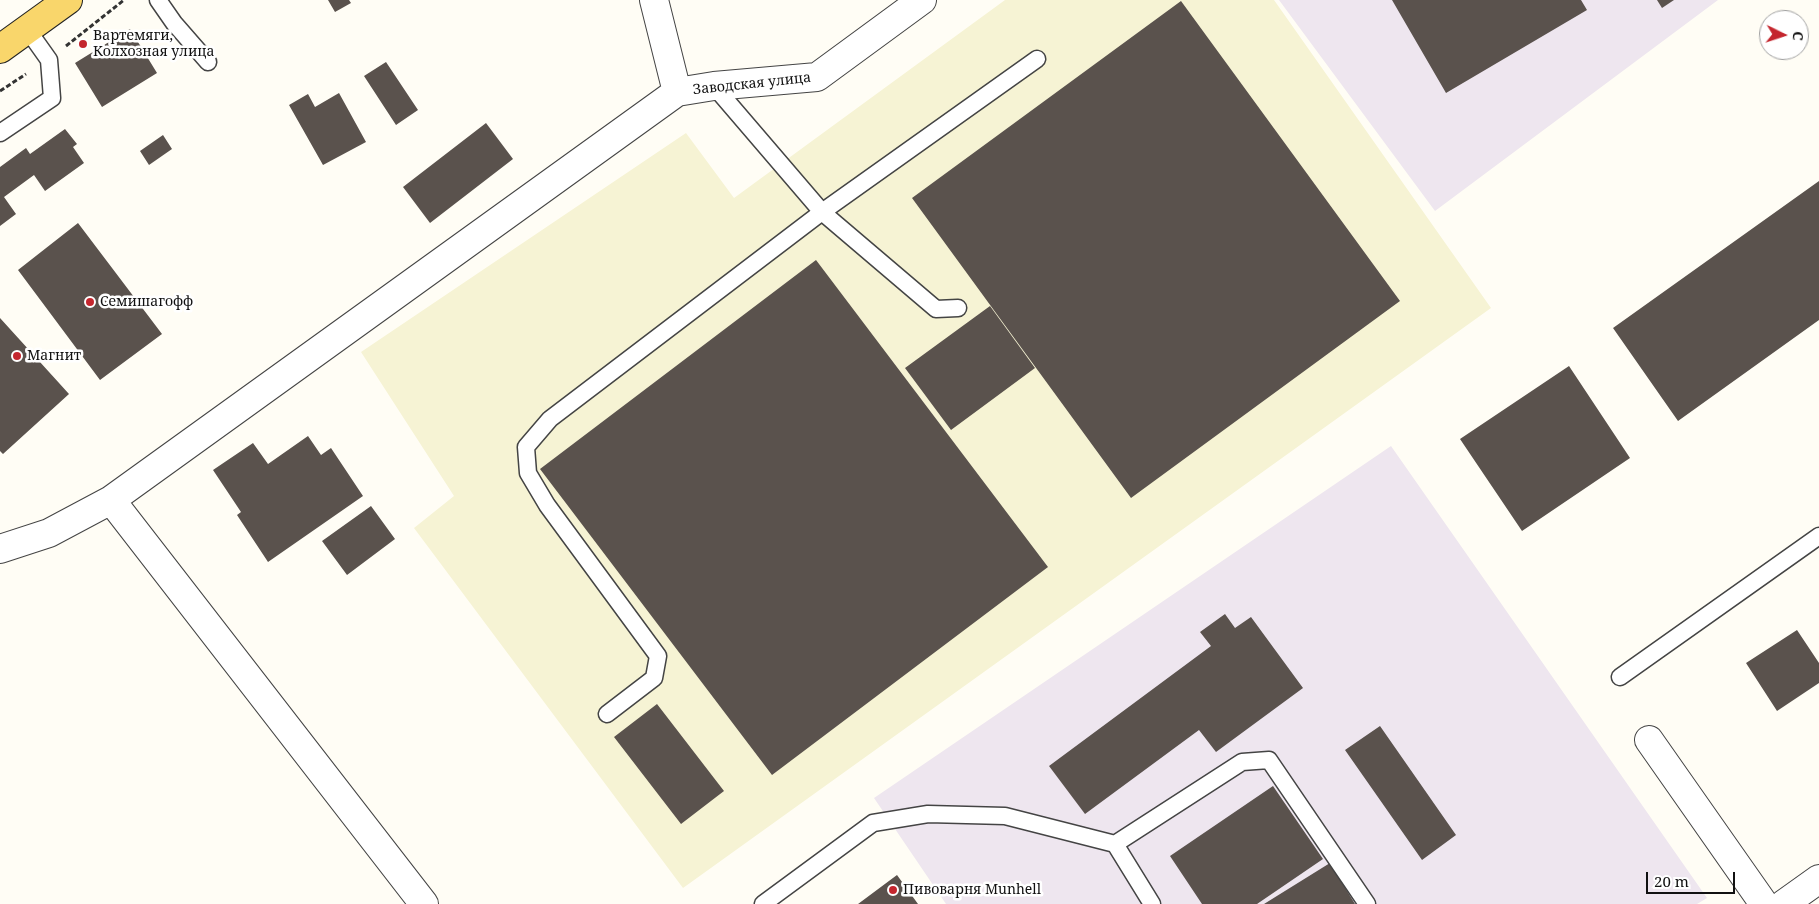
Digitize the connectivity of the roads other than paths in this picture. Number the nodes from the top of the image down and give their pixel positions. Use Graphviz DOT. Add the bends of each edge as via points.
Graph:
graph roads {
  1 [pos="68,0"];
  2 [pos="158,0"];
  3 [pos="654,0"];
  4 [pos="922,0"];
  5 [pos="27,28"];
  6 [pos="0,49"];
  7 [pos="1037,59"];
  8 [pos="208,62"];
  9 [pos="714,86"];
  10 [pos="677,92"];
  11 [pos="0,133"];
  12 [pos="822,212"];
  13 [pos="958,308"];
  14 [pos="111,500"];
  15 [pos="1819,536"];
  16 [pos="0,549"];
  17 [pos="1620,678"];
  18 [pos="607,714"];
  19 [pos="1649,740"];
  20 [pos="1115,844"];
  21 [pos="1819,879"];
  22 [pos="424,904"];
  23 [pos="763,904"];
  24 [pos="1152,904"];
  25 [pos="1367,904"];
  26 [pos="1764,904"];
  27 [pos="1784,904"];
  1 -- 5 [label="main road"];
  2 -- 8 [label="lane"];
  3 -- 10 [label="street"];
  4 -- 9 [label="street, Заводская улица" via="817,77"];
  5 -- 6 [label="main road"];
  5 -- 11 [label="lane" via="49,60 52,98"];
  7 -- 12 [label="lane"];
  9 -- 10 [label="street, Заводская улица"];
  9 -- 12 [label="lane"];
  10 -- 14 [label="street"];
  12 -- 13 [label="lane" via="936,309"];
  12 -- 18 [label="lane" via="550,419 526,447 528,473 547,505 658,656 654,678"];
  14 -- 16 [label="street" via="49,533"];
  14 -- 22 [label="street"];
  15 -- 17 [label="lane"];
  19 -- 26 [label="street"];
  20 -- 23 [label="lane" via="1005,816 928,814 873,823"];
  20 -- 24 [label="lane"];
  20 -- 25 [label="lane" via="1242,762 1269,760"];
  21 -- 27 [label="street"];
}
